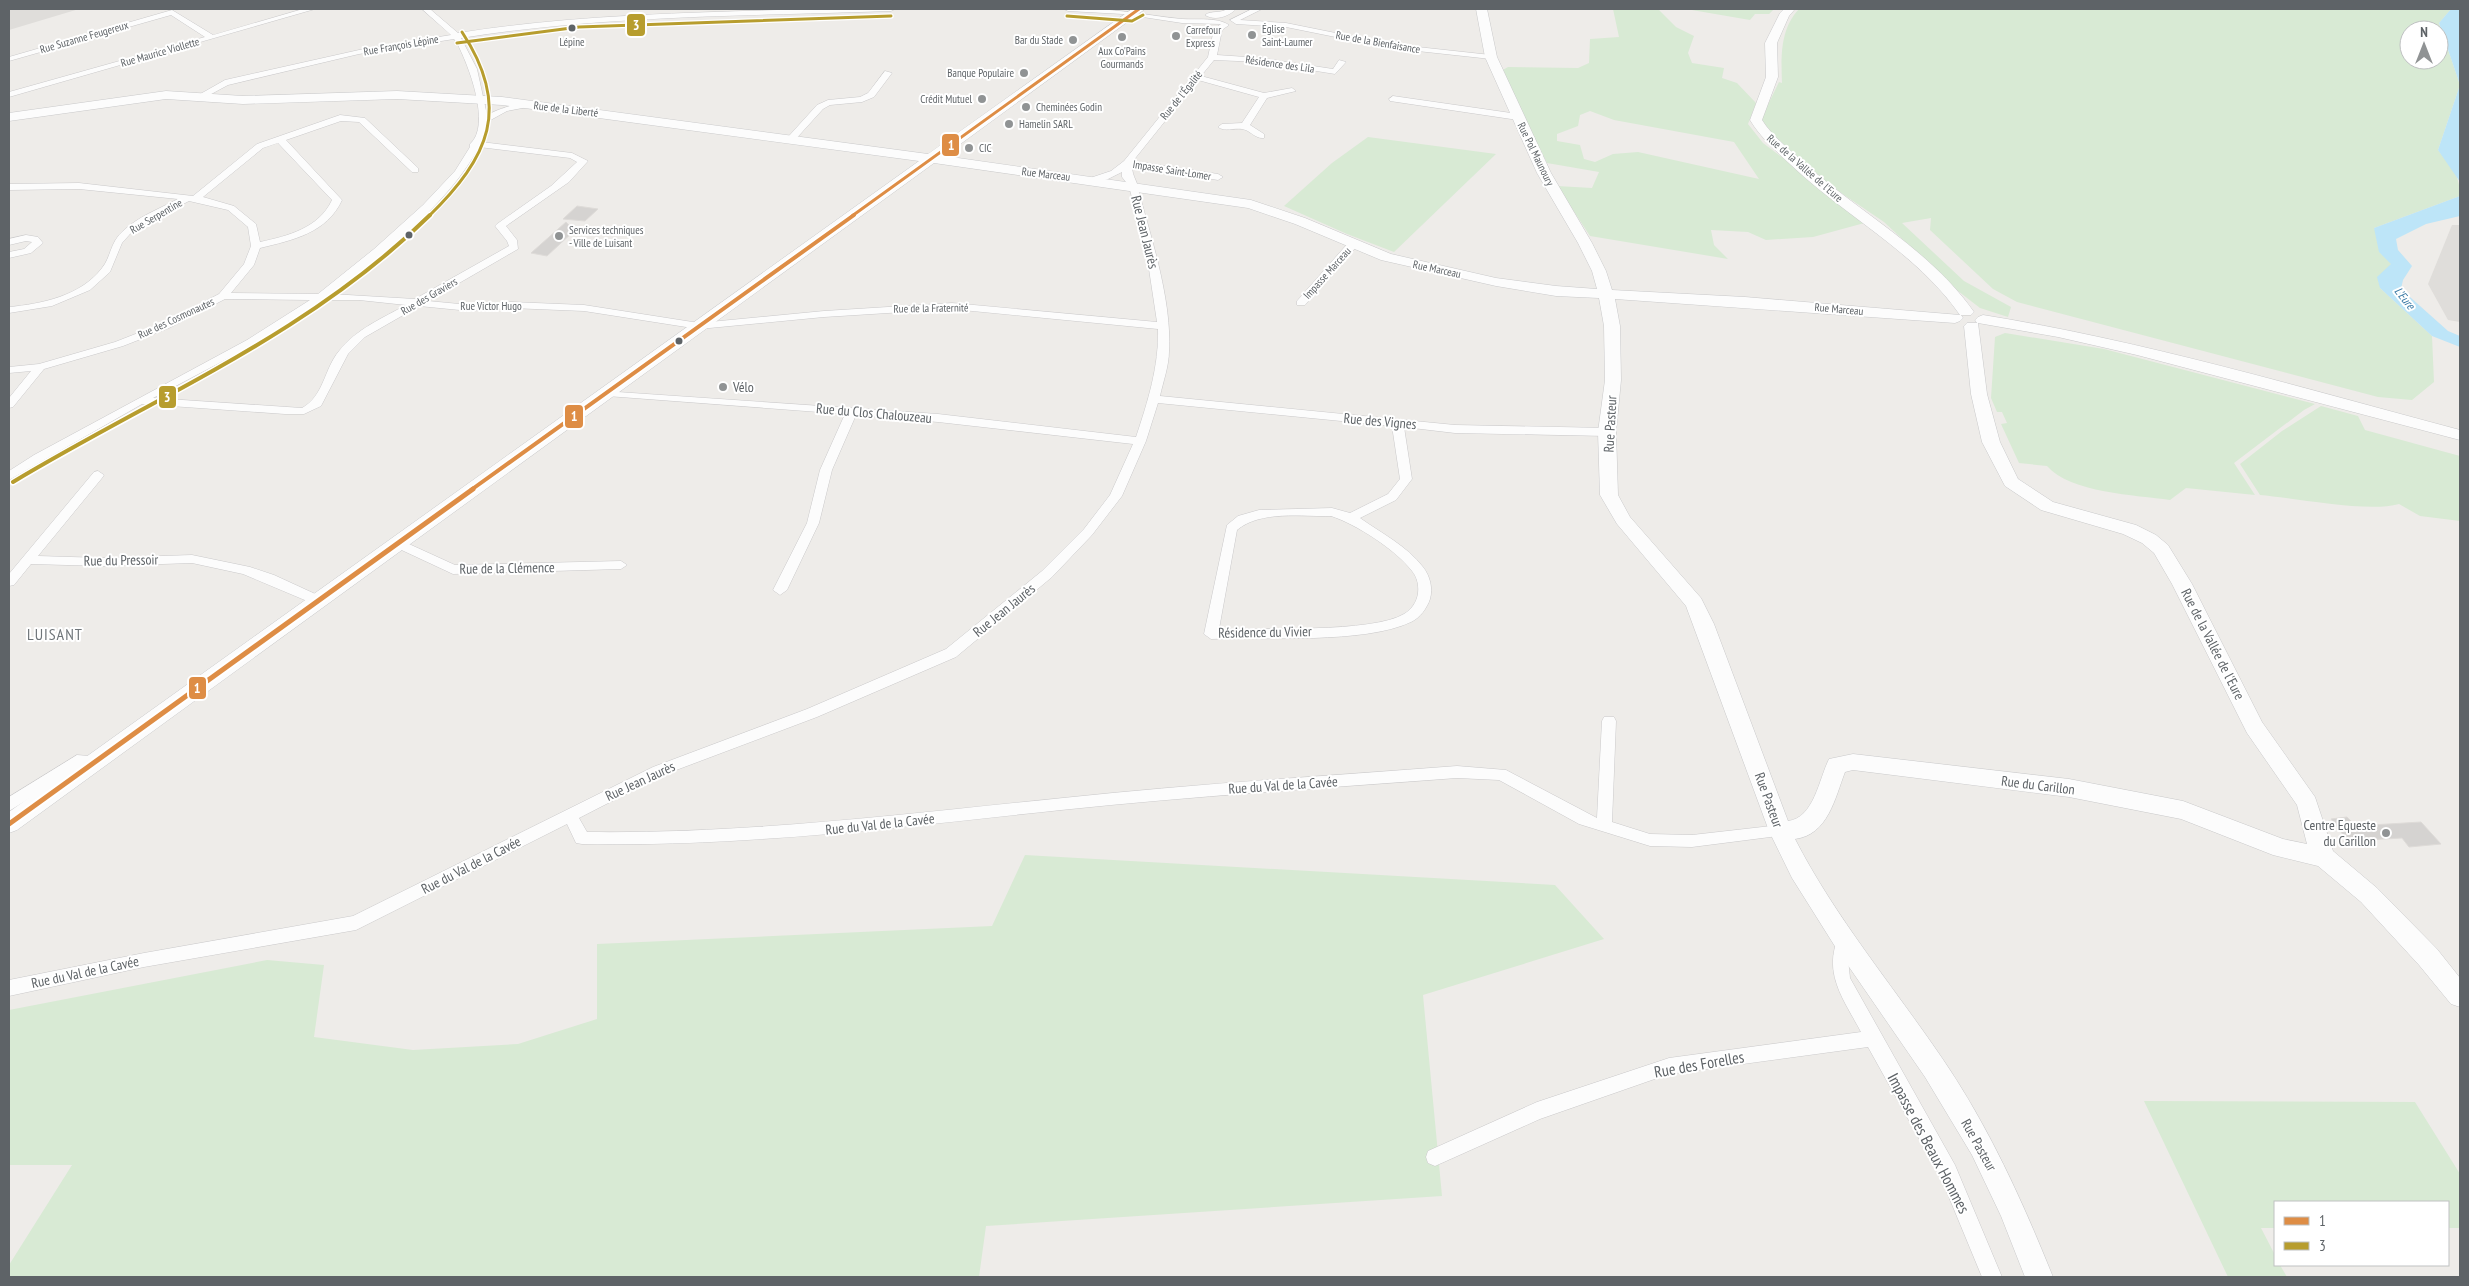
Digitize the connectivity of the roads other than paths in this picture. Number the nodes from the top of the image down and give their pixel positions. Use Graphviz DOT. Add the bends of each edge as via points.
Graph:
graph roads {
  1 [pos="184,9"];
  2 [pos="311,9"];
  3 [pos="426,9"];
  4 [pos="891,9"];
  5 [pos="1068,9"];
  6 [pos="1232,9"];
  7 [pos="1258,9"];
  8 [pos="1482,9"];
  9 [pos="1790,9"];
  10 [pos="844,10"];
  11 [pos="1135,11"];
  12 [pos="172,12"];
  13 [pos="1193,16"];
  14 [pos="1235,21"];
  15 [pos="1223,23"];
  16 [pos="456,36"];
  17 [pos="212,37"];
  18 [pos="1212,57"];
  19 [pos="1491,57"];
  20 [pos="9,59"];
  21 [pos="1342,62"];
  22 [pos="888,74"];
  23 [pos="1195,77"];
  24 [pos="1292,90"];
  25 [pos="9,96"];
  26 [pos="199,96"];
  27 [pos="1264,96"];
  28 [pos="1394,99"];
  29 [pos="482,100"];
  30 [pos="535,105"];
  31 [pos="9,117"];
  32 [pos="1518,117"];
  33 [pos="482,120"];
  34 [pos="1245,126"];
  35 [pos="1222,127"];
  36 [pos="1261,136"];
  37 [pos="279,138"];
  38 [pos="792,139"];
  39 [pos="474,144"];
  40 [pos="930,159"];
  41 [pos="1127,162"];
  42 [pos="415,170"];
  43 [pos="1218,176"];
  44 [pos="1089,180"];
  45 [pos="1134,186"];
  46 [pos="9,187"];
  47 [pos="190,199"];
  48 [pos="10,240"];
  49 [pos="1354,244"];
  50 [pos="256,246"];
  51 [pos="9,255"];
  52 [pos="1606,294"];
  53 [pos="223,296"];
  54 [pos="322,297"];
  55 [pos="421,302"];
  56 [pos="1301,303"];
  57 [pos="9,310"];
  58 [pos="1969,319"];
  59 [pos="699,326"];
  60 [pos="1164,326"];
  61 [pos="40,367"];
  62 [pos="9,370"];
  63 [pos="607,392"];
  64 [pos="1154,400"];
  65 [pos="140,401"];
  66 [pos="9,405"];
  67 [pos="852,411"];
  68 [pos="1397,422"];
  69 [pos="1607,432"];
  70 [pos="2460,435"];
  71 [pos="1140,441"];
  72 [pos="98,475"];
  73 [pos="9,476"];
  74 [pos="1351,518"];
  75 [pos="398,543"];
  76 [pos="27,560"];
  77 [pos="621,565"];
  78 [pos="9,582"];
  79 [pos="780,590"];
  80 [pos="319,601"];
  81 [pos="1609,721"];
  82 [pos="96,762"];
  83 [pos="9,805"];
  84 [pos="570,815"];
  85 [pos="9,824"];
  86 [pos="1604,826"];
  87 [pos="1780,831"];
  88 [pos="2326,858"];
  89 [pos="1845,941"];
  90 [pos="9,988"];
  91 [pos="2460,996"];
  92 [pos="1873,1038"];
  93 [pos="1435,1157"];
  94 [pos="1992,1277"];
  95 [pos="2039,1277"];
  1 -- 12 [label="street, Rue Suzanne Feugereux"];
  2 -- 17 [label="street, Rue Maurice Viollette"];
  3 -- 16 [label="street"];
  4 -- 10 [label="street, Rue François Lépine"];
  5 -- 11 [label="street"];
  6 -- 13 [label="street" via="1224,15"];
  7 -- 14 [label="street"];
  8 -- 19 [label="street, Rue Pol Maunoury"];
  9 -- 58 [label="street, Rue de la Vallée de l'Eure" via="1771,43 1772,76 1756,120 1764,133 1834,196 1878,226 1928,269 1959,300"];
  10 -- 16 [label="street, Rue François Lépine" via="578,20"];
  11 -- 13 [label="street"];
  11 -- 40 [label="street"];
  12 -- 17 [label="street"];
  12 -- 20 [label="street, Rue Suzanne Feugereux"];
  13 -- 15 [label="street"];
  14 -- 15 [label="street" via="1233,25"];
  14 -- 19 [label="street, Rue de la Bienfaisance" via="1286,25 1390,46"];
  15 -- 18 [label="street, Rue de l'Égalité" via="1218,29"];
  16 -- 26 [label="street, Rue François Lépine" via="359,52 225,83"];
  16 -- 29 [label="street"];
  17 -- 25 [label="street, Rue Maurice Viollette"];
  18 -- 21 [label="street, Résidence des Lila" via="1261,60 1335,72"];
  18 -- 23 [label="street, Rue de l'Égalité"];
  19 -- 32 [label="street, Rue Pol Maunoury"];
  22 -- 38 [label="street" via="871,95 828,103 820,108"];
  23 -- 27 [label="street"];
  23 -- 41 [label="street, Rue de l'Égalité"];
  24 -- 27 [label="street"];
  26 -- 29 [label="street, Rue de la Liberté" via="243,100 397,95"];
  26 -- 31 [label="street, Rue François Lépine" via="149,96"];
  27 -- 34 [label="street"];
  28 -- 32 [label="street"];
  29 -- 30 [label="street, Rue de la Liberté"];
  29 -- 33 [label="street"];
  30 -- 33 [label="street" via="505,109"];
  30 -- 38 [label="street, Rue de la Liberté"];
  32 -- 52 [label="street, Rue Pol Maunoury" via="1544,173 1585,242"];
  33 -- 39 [label="street"];
  34 -- 35 [label="street"];
  34 -- 36 [label="street"];
  37 -- 42 [label="street, Rue Serpentine" via="340,118 362,120"];
  37 -- 47 [label="street, Rue Serpentine" via="260,146"];
  37 -- 50 [label="street" via="337,200 335,207 316,226 282,240"];
  38 -- 40 [label="street, Rue de la Liberté"];
  39 -- 54 [label="street" via="444,192"];
  39 -- 55 [label="street, Rue des Graviers" via="572,156 583,161 578,169 500,226 514,247"];
  40 -- 44 [label="street, Rue Marceau"];
  40 -- 59 [label="street"];
  41 -- 43 [label="street, Impasse Saint-Lomer"];
  41 -- 44 [label="street, Rue de l'Égalité" via="1106,177"];
  41 -- 45 [label="street" via="1128,177"];
  44 -- 45 [label="street, Rue Marceau"];
  45 -- 49 [label="street, Rue Marceau" via="1251,204 1300,220"];
  45 -- 60 [label="street, Rue Jean Jaurès" via="1152,256"];
  46 -- 47 [label="street" via="106,187"];
  47 -- 50 [label="street" via="231,208 253,226"];
  47 -- 57 [label="street, Rue Serpentine" via="140,223 121,238 108,268 76,293 56,301"];
  48 -- 51 [label="street" via="31,238 38,243 27,251"];
  49 -- 52 [label="street, Rue Marceau" via="1386,257 1496,282"];
  49 -- 56 [label="street, Impasse Marceau"];
  50 -- 53 [label="street, Rue des Cosmonautes" via="249,265"];
  52 -- 58 [label="street, Rue Marceau"];
  52 -- 69 [label="street, Rue Pasteur" via="1612,326 1613,380"];
  53 -- 54 [label="street, Rue Victor Hugo"];
  53 -- 61 [label="street, Rue des Cosmonautes" via="165,326 119,344"];
  54 -- 55 [label="street, Rue Victor Hugo"];
  54 -- 65 [label="street" via="251,342"];
  55 -- 59 [label="street, Rue Victor Hugo" via="470,308 584,308"];
  55 -- 65 [label="street, Rue des Graviers" via="361,335 343,353 317,404 304,411"];
  58 -- 70 [label="street, Rue Marceau" via="2058,332 2140,350"];
  58 -- 88 [label="street, Rue de la Vallée de l'Eure" via="1979,394 1991,442 2011,482 2047,506 2129,529 2161,549 2254,726 2307,803 2319,848"];
  59 -- 60 [label="street, Rue de la Fraternité" via="842,312 952,306"];
  59 -- 63 [label="street"];
  60 -- 64 [label="street, Rue Jean Jaurès" via="1164,352"];
  61 -- 62 [label="street, Rue des Cosmonautes"];
  61 -- 66 [label="street"];
  63 -- 67 [label="street, Rue du Clos Chalouzeau"];
  63 -- 75 [label="street"];
  64 -- 68 [label="street, Rue des Vignes"];
  64 -- 71 [label="street, Rue Jean Jaurès"];
  65 -- 73 [label="street"];
  67 -- 71 [label="street, Rue du Clos Chalouzeau"];
  67 -- 79 [label="street" via="826,470 813,523"];
  68 -- 69 [label="street, Rue des Vignes" via="1455,429"];
  68 -- 74 [label="street" via="1406,479 1392,497"];
  69 -- 87 [label="street, Rue Pasteur" via="1609,495 1623,520 1694,603"];
  71 -- 84 [label="street, Rue Jean Jaurès" via="1116,496 1088,532 1047,574 951,653 812,713 658,771"];
  72 -- 76 [label="street"];
  74 -- 74 [label="street, Résidence du Vivier" via="1332,512 1259,514 1242,519 1231,528 1211,634 1376,629 1407,619 1423,604 1426,587 1419,572 1408,560"];
  75 -- 77 [label="street, Rue de la Clémence" via="453,570"];
  75 -- 80 [label="street"];
  76 -- 78 [label="street"];
  76 -- 80 [label="street, Rue du Pressoir" via="192,559 245,570"];
  80 -- 82 [label="street"];
  81 -- 86 [label="street"];
  82 -- 83 [label="street" via="77,762"];
  82 -- 85 [label="street"];
  84 -- 86 [label="street, Rue du Val de la Cavée" via="582,838 638,840 782,834 1173,793 1458,772 1501,774 1584,820"];
  84 -- 90 [label="street, Rue du Val de la Cavée" via="356,923 144,960"];
  86 -- 87 [label="street, Rue du Val de la Cavée" via="1650,840 1692,841"];
  87 -- 88 [label="street, Rue du Carillon" via="1799,829 1816,816 1837,765 1853,762 2069,788 2183,810 2280,848"];
  87 -- 89 [label="street, Rue Pasteur" via="1800,872"];
  88 -- 91 [label="street, Rue de la Vallée de l'Eure" via="2376,902"];
  89 -- 92 [label="street" via="1840,959 1842,979"];
  89 -- 95 [label="street, Rue Pasteur" via="1934,1068 1982,1146"];
  92 -- 93 [label="street, Rue des Forelles" via="1669,1066 1537,1112"];
  92 -- 94 [label="street, Impasse des Beaux Hommes" via="1948,1172"];
}
